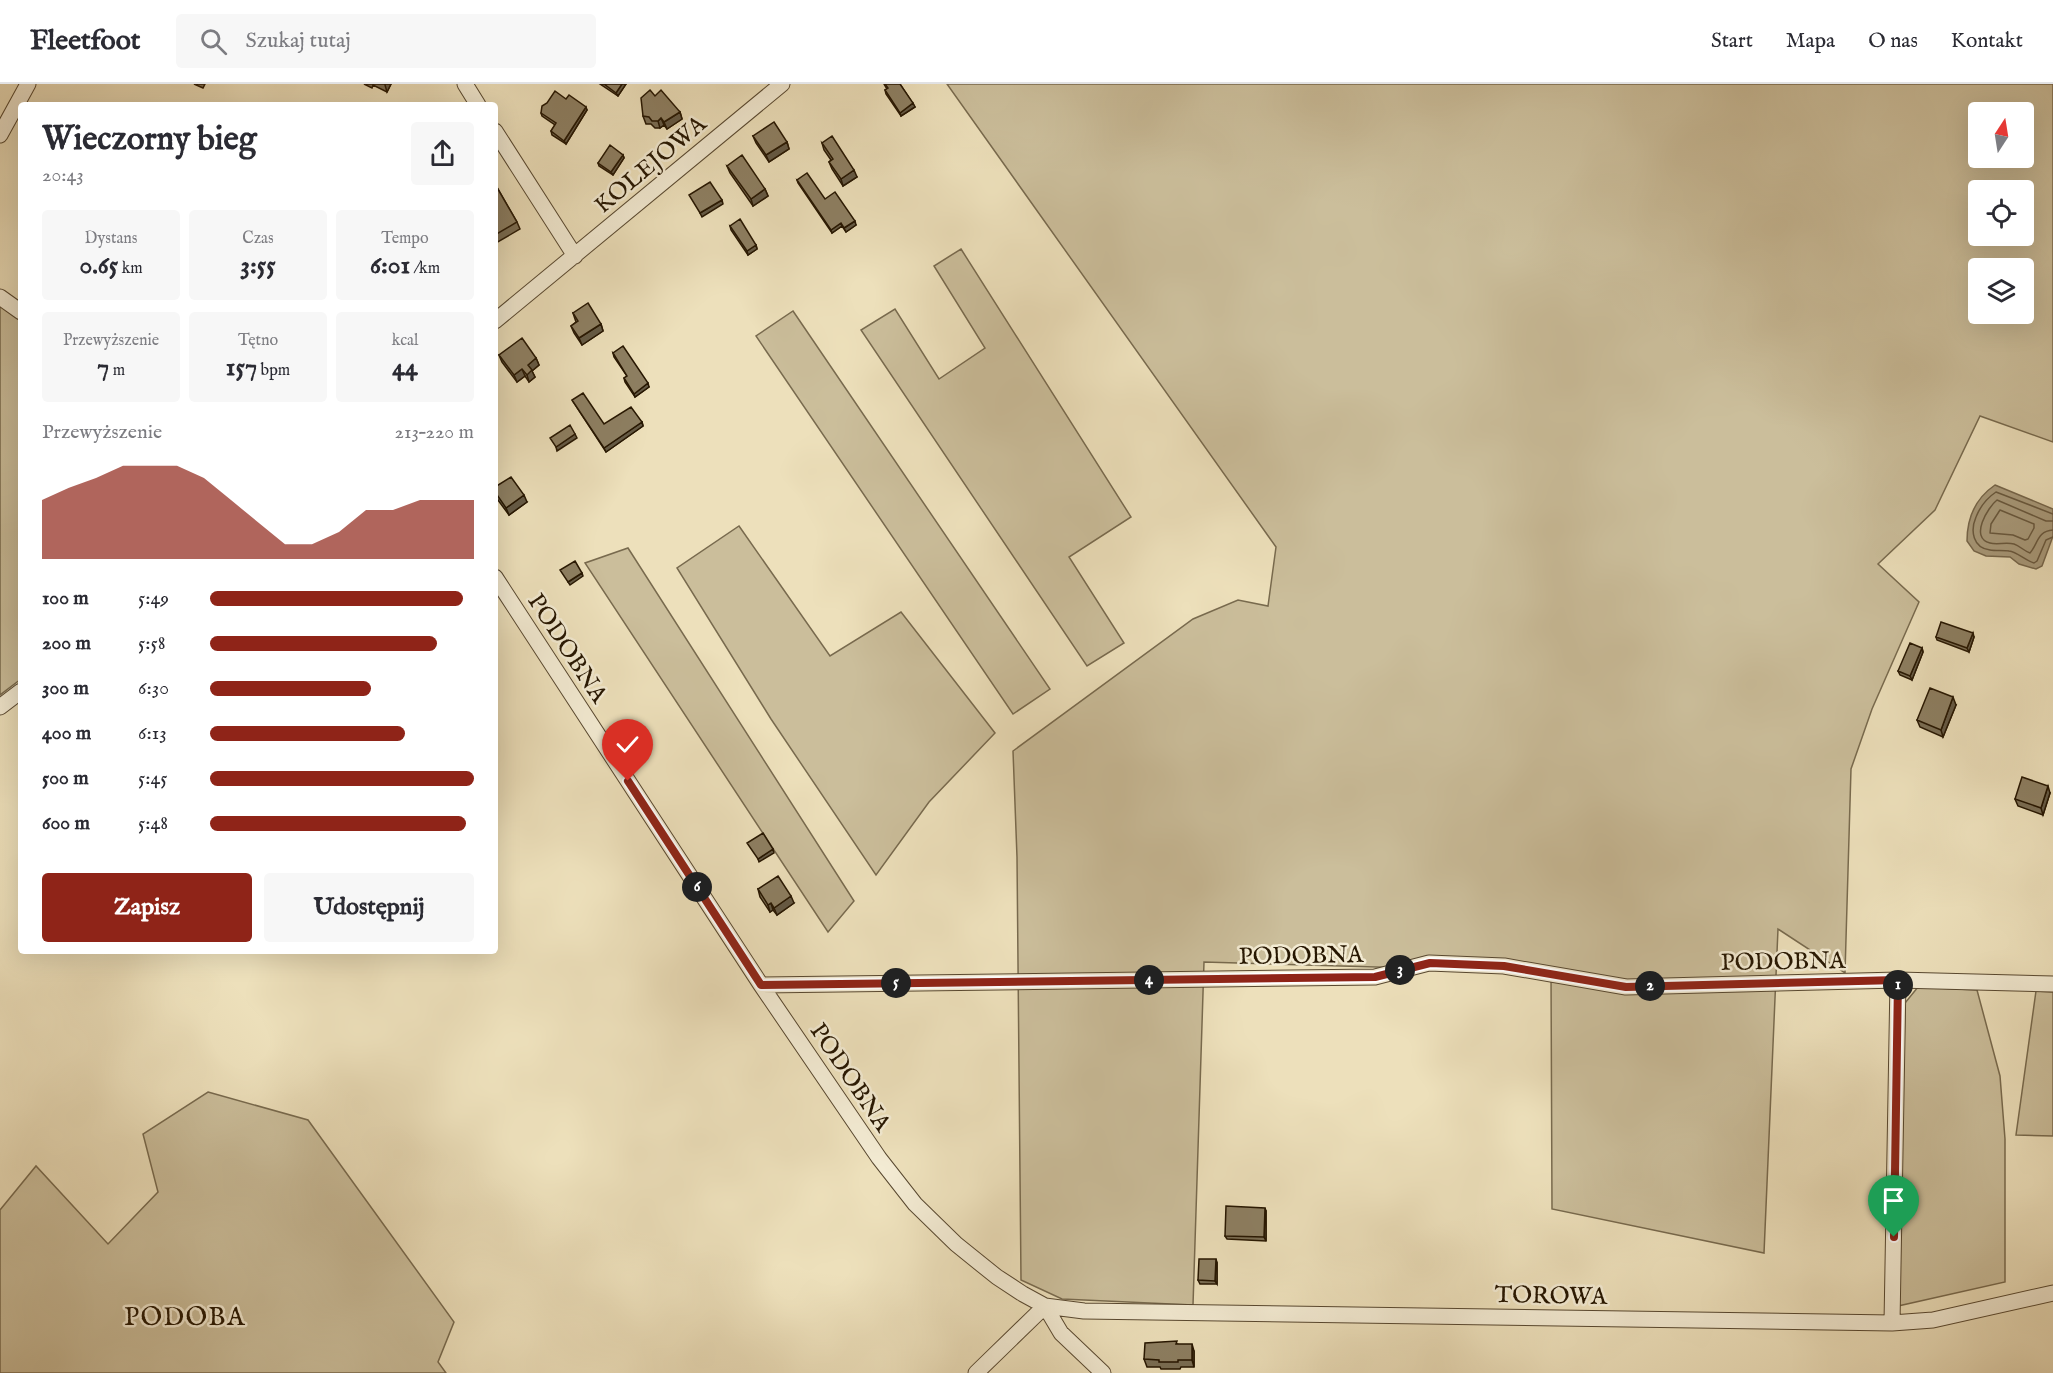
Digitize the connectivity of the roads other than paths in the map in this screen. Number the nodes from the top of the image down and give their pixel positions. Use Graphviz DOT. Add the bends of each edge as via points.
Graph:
graph roads {
  1 [pos="28,84"];
  2 [pos="465,84"];
  3 [pos="782,84"];
  4 [pos="18,102"];
  5 [pos="18,102"];
  6 [pos="476,102"];
  7 [pos="0,135"];
  8 [pos="498,136"];
  9 [pos="575,256"];
  10 [pos="0,297"];
  11 [pos="18,310"];
  12 [pos="498,319"];
  13 [pos="498,582"];
  14 [pos="18,693"];
  15 [pos="0,707"];
  16 [pos="1898,980"];
  17 [pos="2053,984"];
  18 [pos="761,985"];
  19 [pos="2053,1293"];
  20 [pos="1045,1306"];
  21 [pos="1892,1323"];
  22 [pos="976,1373"];
  23 [pos="1103,1373"];
  1 -- 5 [label="street"];
  2 -- 6 [label="street"];
  3 -- 9 [label="street, KOLEJOWA"];
  4 -- 7 [label="street"];
  8 -- 9 [label="street"];
  9 -- 12 [label="street, KOLEJOWA"];
  10 -- 11 [label="street"];
  13 -- 18 [label="street, PODOBNA"];
  14 -- 15 [label="street"];
  16 -- 17 [label="street, PODOBNA"];
  16 -- 18 [label="street, PODOBNA" via="1626,987 1504,966 1430,963 1375,977"];
  16 -- 21 [label="street"];
  18 -- 20 [label="street, PODOBNA" via="915,1204 997,1277"];
  19 -- 21 [label="street, TOROWA" via="1933,1320"];
  20 -- 21 [label="street, TOROWA" via="1084,1311"];
  20 -- 22 [label="street"];
  20 -- 23 [label="street" via="1061,1333"];
}
